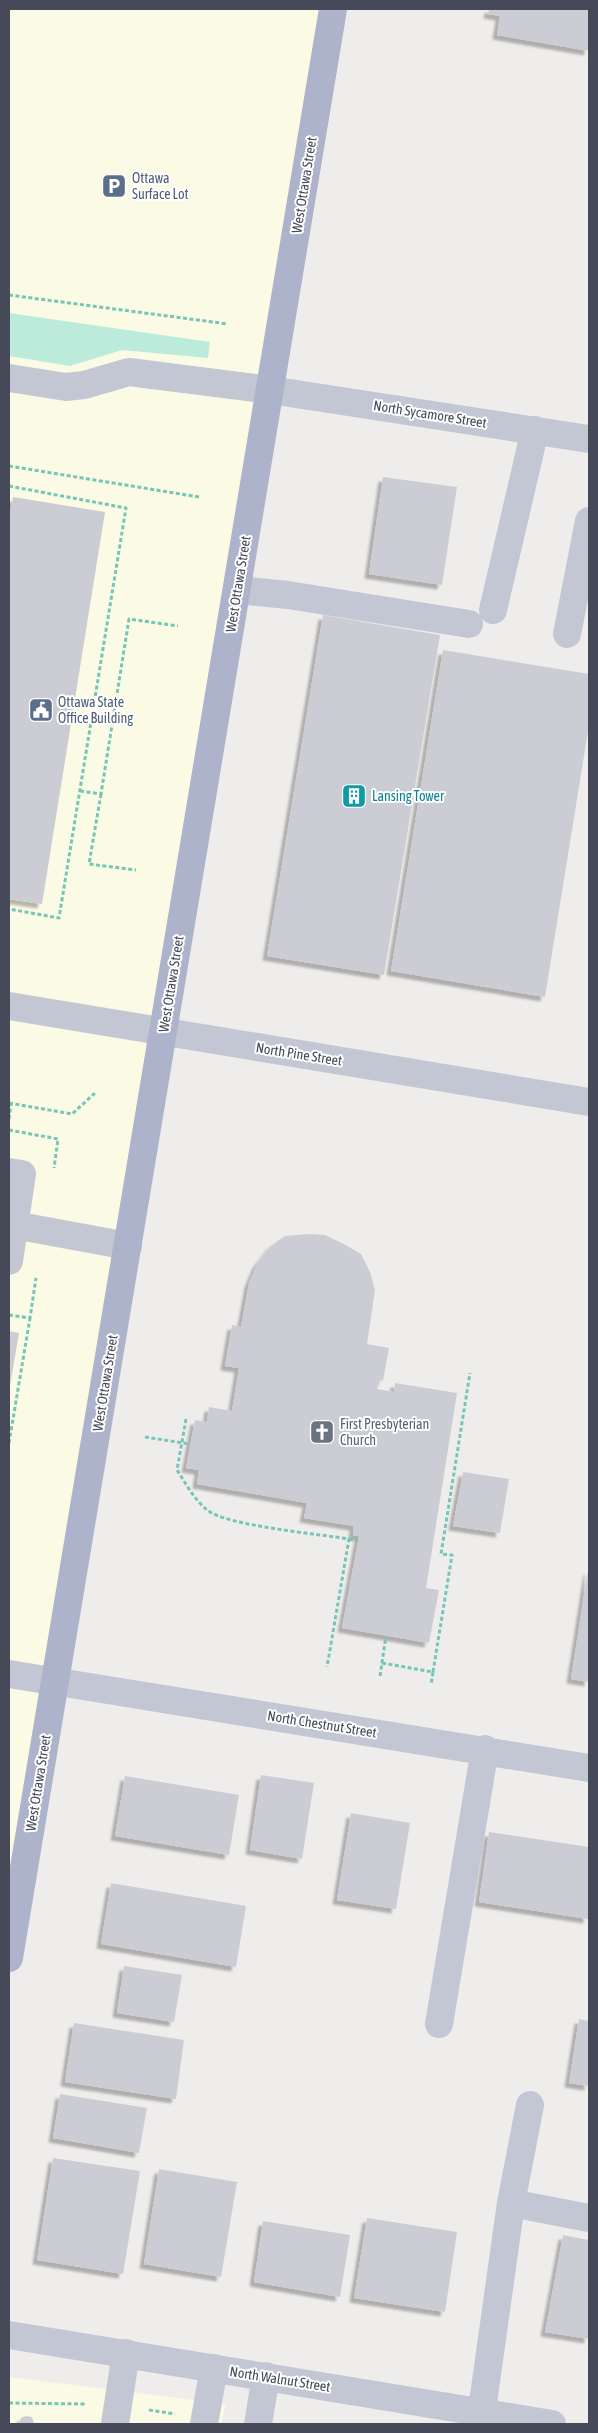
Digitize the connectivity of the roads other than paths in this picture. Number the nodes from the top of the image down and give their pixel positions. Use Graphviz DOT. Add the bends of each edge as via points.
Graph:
graph roads {
  1 [pos="333,9"];
  2 [pos="9,378"];
  3 [pos="270,390"];
  4 [pos="534,430"];
  5 [pos="589,440"];
  6 [pos="589,521"];
  7 [pos="237,590"];
  8 [pos="492,610"];
  9 [pos="468,624"];
  10 [pos="567,634"];
  11 [pos="9,1006"];
  12 [pos="163,1032"];
  13 [pos="589,1102"];
  14 [pos="9,1172"];
  15 [pos="14,1225"];
  16 [pos="128,1246"];
  17 [pos="9,1261"];
  18 [pos="9,1674"];
  19 [pos="55,1681"];
  20 [pos="485,1749"];
  21 [pos="589,1768"];
  22 [pos="9,1958"];
  23 [pos="439,2024"];
  24 [pos="530,2104"];
  25 [pos="512,2203"];
  26 [pos="589,2218"];
  27 [pos="9,2334"];
  28 [pos="126,2353"];
  29 [pos="214,2368"];
  30 [pos="266,2376"];
  31 [pos="481,2418"];
  32 [pos="115,2424"];
  33 [pos="204,2424"];
  34 [pos="258,2424"];
  35 [pos="552,2424"];
  1 -- 3 [label="main road, West Ottawa Street"];
  2 -- 3 [label="street, North Sycamore Street" via="66,387 128,372"];
  3 -- 4 [label="street, North Sycamore Street"];
  3 -- 7 [label="main road, West Ottawa Street"];
  4 -- 5 [label="street, North Sycamore Street"];
  4 -- 8 [label="street"];
  6 -- 10 [label="street"];
  7 -- 9 [label="street"];
  7 -- 12 [label="main road, West Ottawa Street"];
  11 -- 12 [label="street, North Pine Street"];
  12 -- 13 [label="street, North Pine Street"];
  12 -- 16 [label="main road, West Ottawa Street"];
  14 -- 15 [label="street" via="22,1174"];
  15 -- 16 [label="street"];
  15 -- 17 [label="street"];
  16 -- 19 [label="main road, West Ottawa Street"];
  18 -- 19 [label="street, North Chestnut Street"];
  19 -- 20 [label="street, North Chestnut Street"];
  19 -- 22 [label="main road, West Ottawa Street"];
  20 -- 21 [label="street, North Chestnut Street"];
  20 -- 23 [label="street"];
  24 -- 25 [label="street"];
  25 -- 26 [label="street"];
  25 -- 31 [label="street"];
  27 -- 28 [label="street, North Walnut Street"];
  28 -- 29 [label="street, North Walnut Street"];
  28 -- 32 [label="street"];
  29 -- 30 [label="street, North Walnut Street"];
  29 -- 33 [label="street"];
  30 -- 31 [label="street, North Walnut Street"];
  30 -- 34 [label="street"];
  31 -- 35 [label="street, North Walnut Street"];
}
